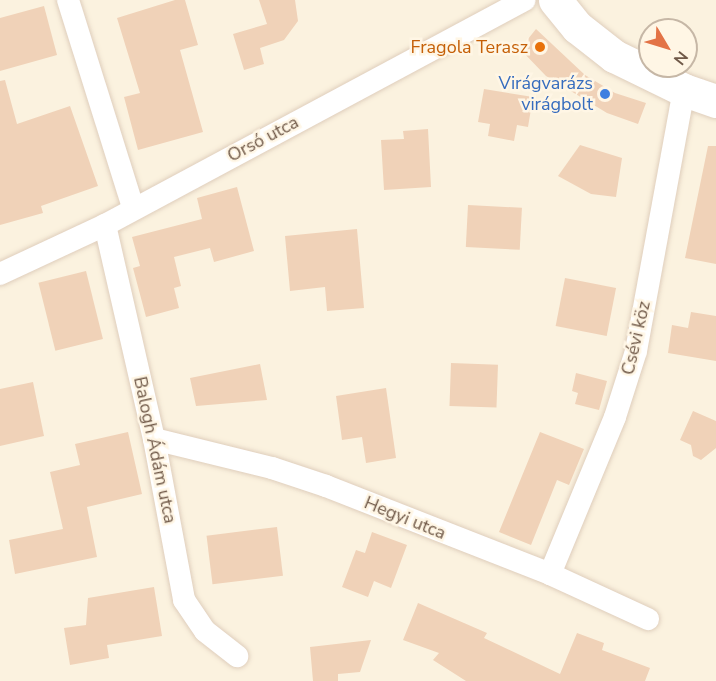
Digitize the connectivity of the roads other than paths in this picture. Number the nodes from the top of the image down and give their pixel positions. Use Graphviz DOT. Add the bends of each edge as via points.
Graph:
graph roads {
  1 [pos="68,0"];
  2 [pos="525,0"];
  3 [pos="555,0"];
  4 [pos="684,90"];
  5 [pos="716,101"];
  6 [pos="133,208"];
  7 [pos="105,225"];
  8 [pos="0,274"];
  9 [pos="154,439"];
  10 [pos="550,574"];
  11 [pos="648,619"];
  12 [pos="237,656"];
  1 -- 6 [label="street"];
  2 -- 6 [label="street, Orsó utca"];
  3 -- 4 [label="street" via="577,27 614,56"];
  4 -- 5 [label="street"];
  4 -- 10 [label="street, Csévi köz" via="636,351 615,417"];
  6 -- 7 [label="street, Orsó utca"];
  7 -- 8 [label="street, Orsó utca"];
  7 -- 9 [label="street, Balogh Ádám utca"];
  9 -- 10 [label="street, Hegyi utca" via="273,468"];
  9 -- 12 [label="street, Balogh Ádám utca" via="184,600 205,631"];
  10 -- 11 [label="street, Hegyi utca"];
}
